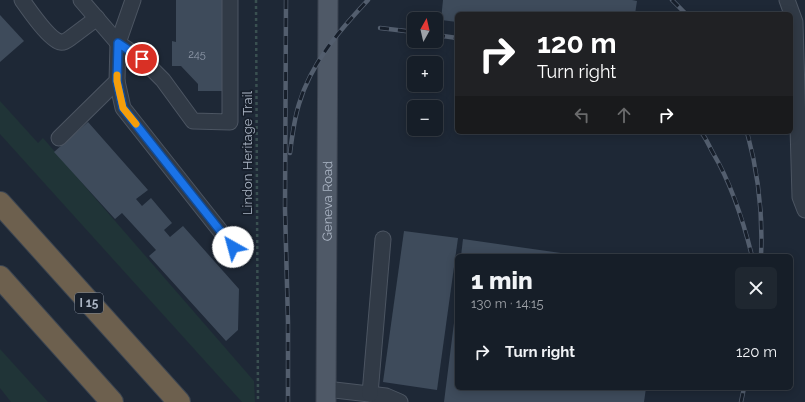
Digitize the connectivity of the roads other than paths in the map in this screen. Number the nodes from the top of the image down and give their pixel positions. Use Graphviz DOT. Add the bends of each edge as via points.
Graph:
graph roads {
  1 [pos="22,0"];
  2 [pos="81,0"];
  3 [pos="133,0"];
  4 [pos="230,0"];
  5 [pos="328,0"];
  6 [pos="788,0"];
  7 [pos="792,12"];
  8 [pos="793,16"];
  9 [pos="97,18"];
  10 [pos="118,43"];
  11 [pos="117,81"];
  12 [pos="60,138"];
  13 [pos="0,203"];
  14 [pos="805,210"];
  15 [pos="383,239"];
  16 [pos="233,247"];
  17 [pos="0,277"];
  18 [pos="370,394"];
  19 [pos="326,396"];
  20 [pos="112,402"];
  21 [pos="179,402"];
  22 [pos="400,402"];
  1 -- 9 [label="street" via="42,27 58,42 69,40"];
  2 -- 9 [label="street"];
  3 -- 10 [label="street"];
  4 -- 10 [label="street" via="230,122 193,121 163,80 142,59"];
  5 -- 19 [label="main road, Geneva Road"];
  6 -- 7 [label="street"];
  8 -- 14 [label="street" via="800,197"];
  9 -- 10 [label="street"];
  10 -- 11 [label="street"];
  11 -- 12 [label="street"];
  11 -- 16 [label="street" via="123,108"];
  13 -- 21 [label="highway, I 15"];
  15 -- 18 [label="street"];
  17 -- 20 [label="highway"];
  18 -- 19 [label="street"];
  18 -- 22 [label="street" via="386,396"];
}
